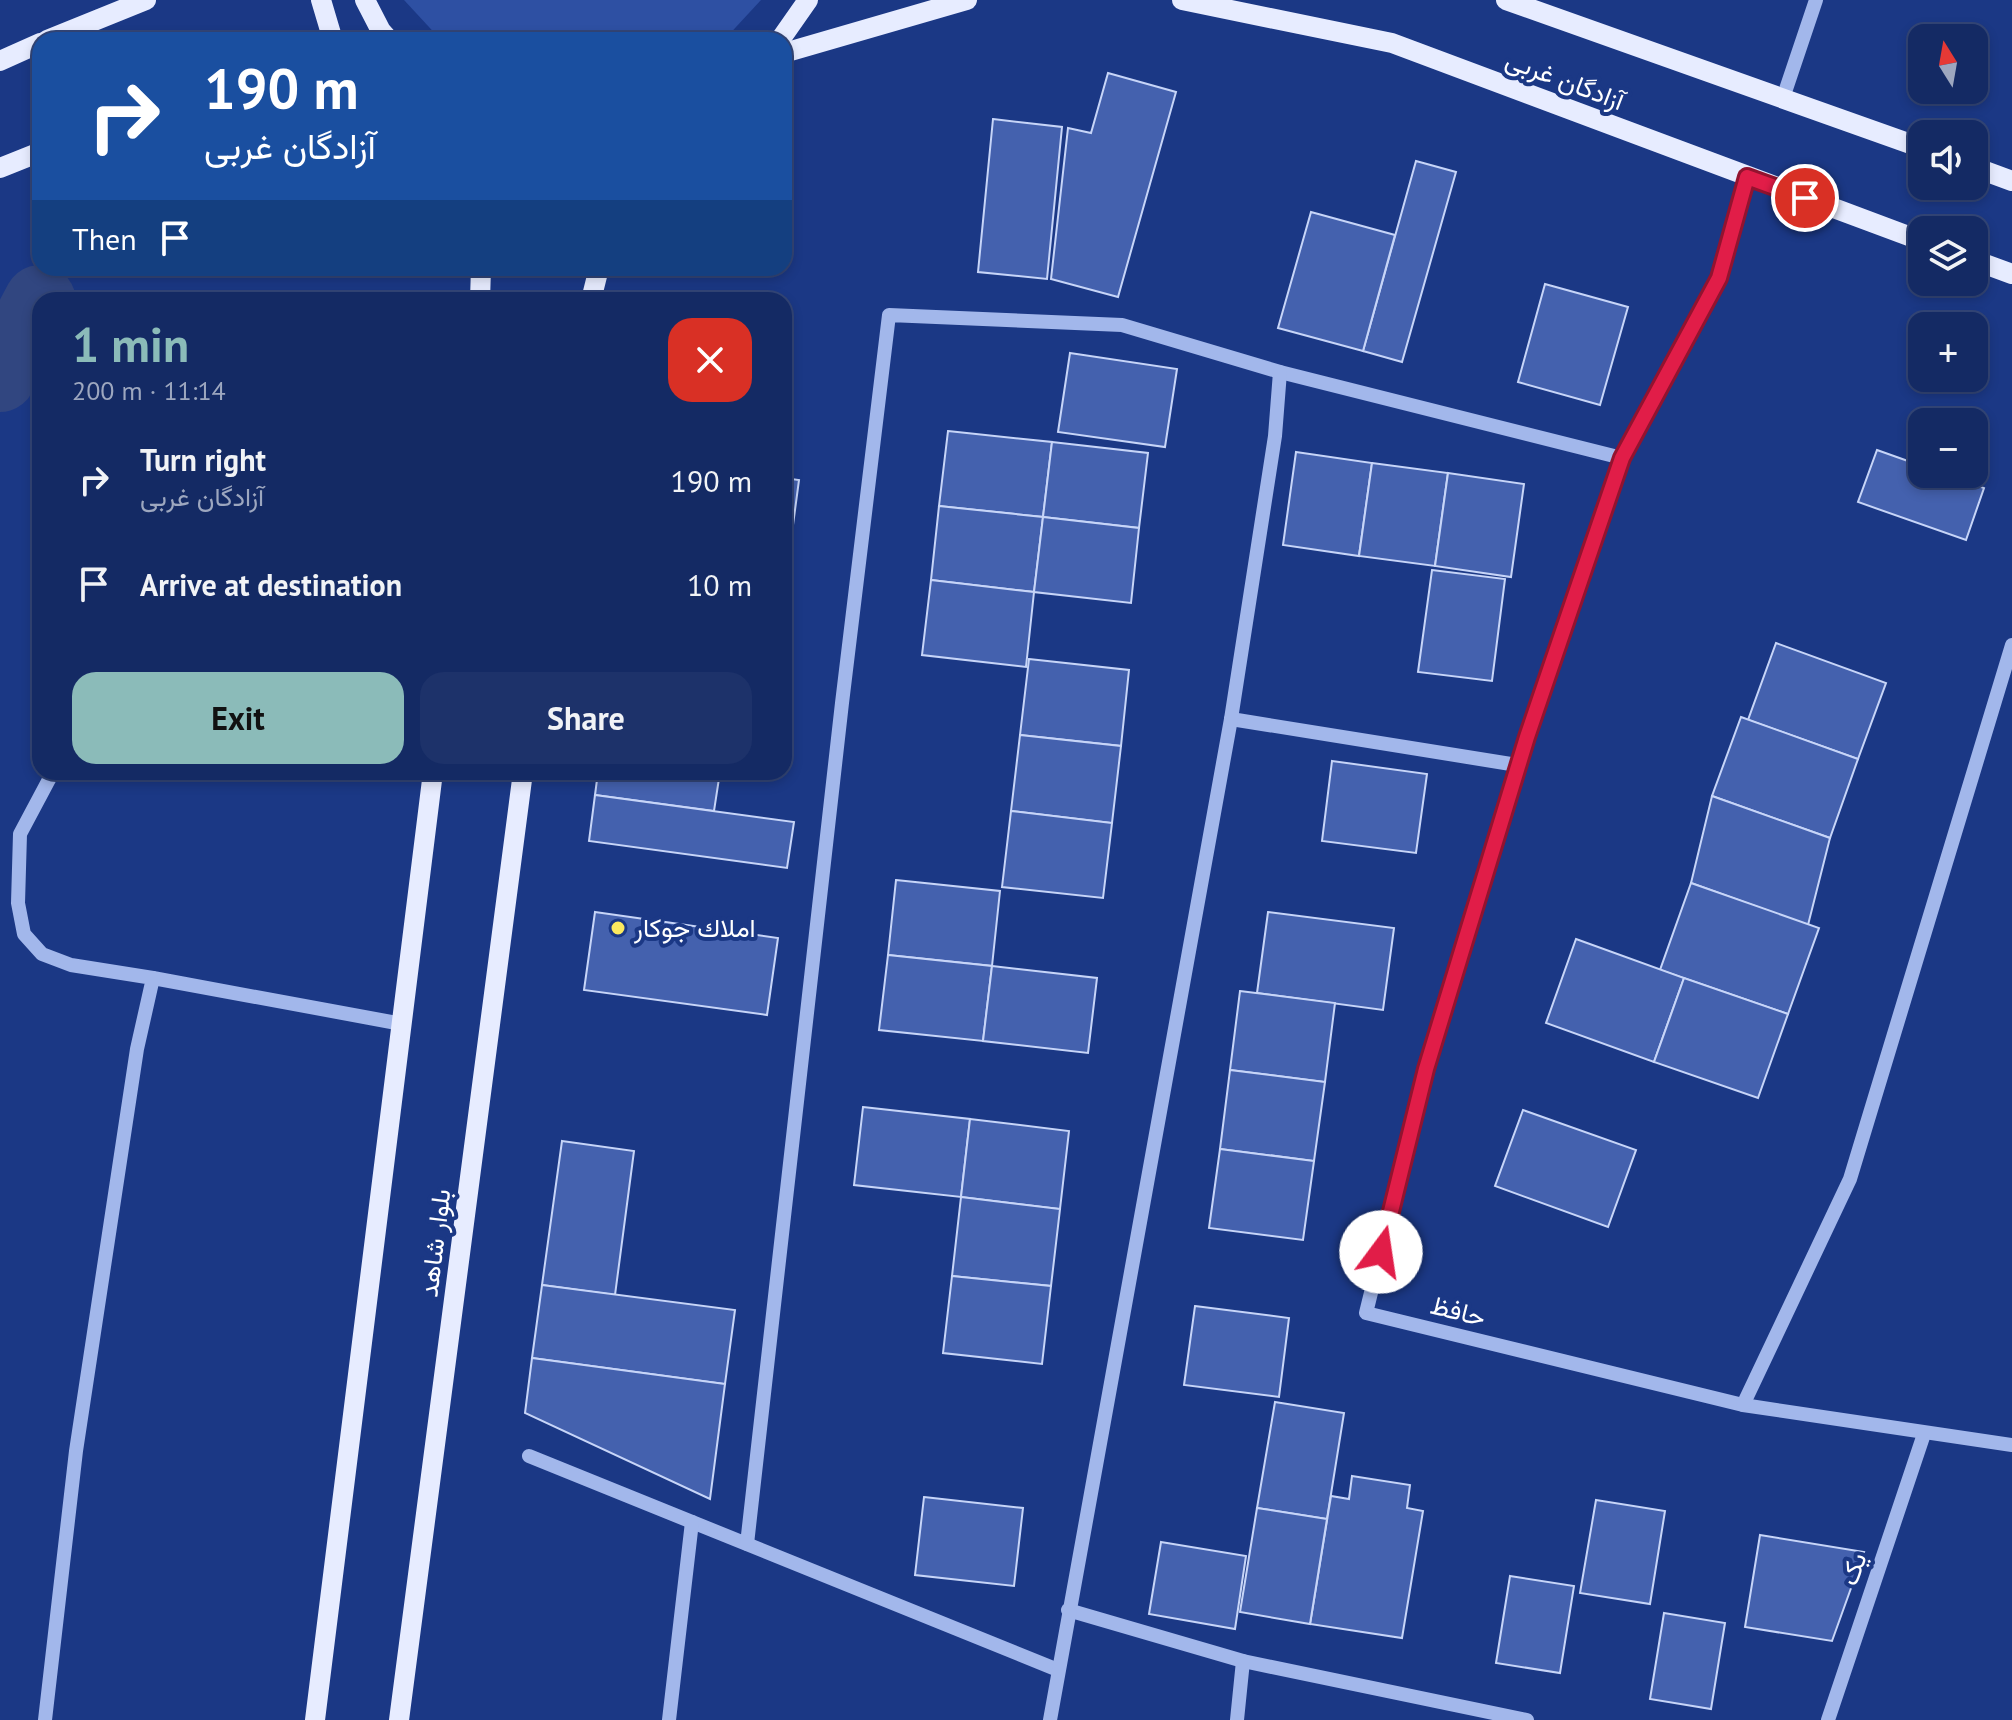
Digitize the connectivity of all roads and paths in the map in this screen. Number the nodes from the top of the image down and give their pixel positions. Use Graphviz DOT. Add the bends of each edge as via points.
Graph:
graph roads {
  1 [pos="146,0"];
  2 [pos="321,0"];
  3 [pos="365,0"];
  4 [pos="808,0"];
  5 [pos="967,0"];
  6 [pos="1182,0"];
  7 [pos="1506,0"];
  8 [pos="1816,0"];
  9 [pos="67,32"];
  10 [pos="331,32"];
  11 [pos="382,32"];
  12 [pos="786,32"];
  13 [pos="32,47"];
  14 [pos="792,51"];
  15 [pos="0,61"];
  16 [pos="1783,98"];
  17 [pos="1908,143"];
  18 [pos="32,155"];
  19 [pos="0,168"];
  20 [pos="1988,172"];
  21 [pos="1747,177"];
  22 [pos="2012,181"];
  23 [pos="1908,236"];
  24 [pos="1988,265"];
  25 [pos="2012,274"];
  26 [pos="1280,372"];
  27 [pos="1622,458"];
  28 [pos="2012,645"];
  29 [pos="1231,719"];
  30 [pos="1517,765"];
  31 [pos="49,780"];
  32 [pos="432,780"];
  33 [pos="522,780"];
  34 [pos="153,978"];
  35 [pos="402,1024"];
  36 [pos="1743,1405"];
  37 [pos="1924,1434"];
  38 [pos="2012,1445"];
  39 [pos="529,1456"];
  40 [pos="692,1522"];
  41 [pos="747,1544"];
  42 [pos="1068,1610"];
  43 [pos="1243,1661"];
  44 [pos="1058,1670"];
  45 [pos="45,1720"];
  46 [pos="315,1720"];
  47 [pos="399,1720"];
  48 [pos="669,1720"];
  49 [pos="1050,1720"];
  50 [pos="1237,1720"];
  51 [pos="1527,1720"];
  52 [pos="1828,1720"];
  1 -- 9 [label="main road"];
  2 -- 10 [label="main road"];
  3 -- 11 [label="main road"];
  4 -- 12 [label="main road"];
  5 -- 14 [label="main road"];
  6 -- 21 [label="main road, آزادگان غربی" via="1392,43"];
  7 -- 16 [label="main road, آزادگان غربی"];
  8 -- 16 [label="street"];
  13 -- 15 [label="main road"];
  16 -- 17 [label="main road, آزادگان غربی"];
  18 -- 19 [label="main road"];
  20 -- 22 [label="main road"];
  21 -- 23 [label="main road, آزادگان غربی"];
  21 -- 27 [label="street, حافظ" via="1719,278"];
  24 -- 25 [label="main road"];
  26 -- 27 [label="street"];
  26 -- 29 [label="street"];
  26 -- 41 [label="street" via="1122,325 889,315"];
  27 -- 30 [label="street, حافظ"];
  28 -- 36 [label="street" via="1850,1179"];
  29 -- 30 [label="street"];
  29 -- 42 [label="street"];
  30 -- 36 [label="street, حافظ" via="1426,1069 1366,1313"];
  31 -- 34 [label="street" via="20,834 18,903 24,934 42,954 71,965"];
  32 -- 35 [label="main road"];
  33 -- 47 [label="main road, بلوار شاهد"];
  34 -- 35 [label="street"];
  34 -- 45 [label="street" via="142,1020 76,1451"];
  35 -- 46 [label="main road"];
  36 -- 37 [label="street, حافظ"];
  37 -- 38 [label="street, حافظ"];
  37 -- 52 [label="street, یک"];
  39 -- 40 [label="street"];
  40 -- 41 [label="street"];
  40 -- 48 [label="street"];
  41 -- 44 [label="street"];
  42 -- 43 [label="street"];
  42 -- 44 [label="street"];
  43 -- 50 [label="street"];
  43 -- 51 [label="street"];
  44 -- 49 [label="street"];
}
